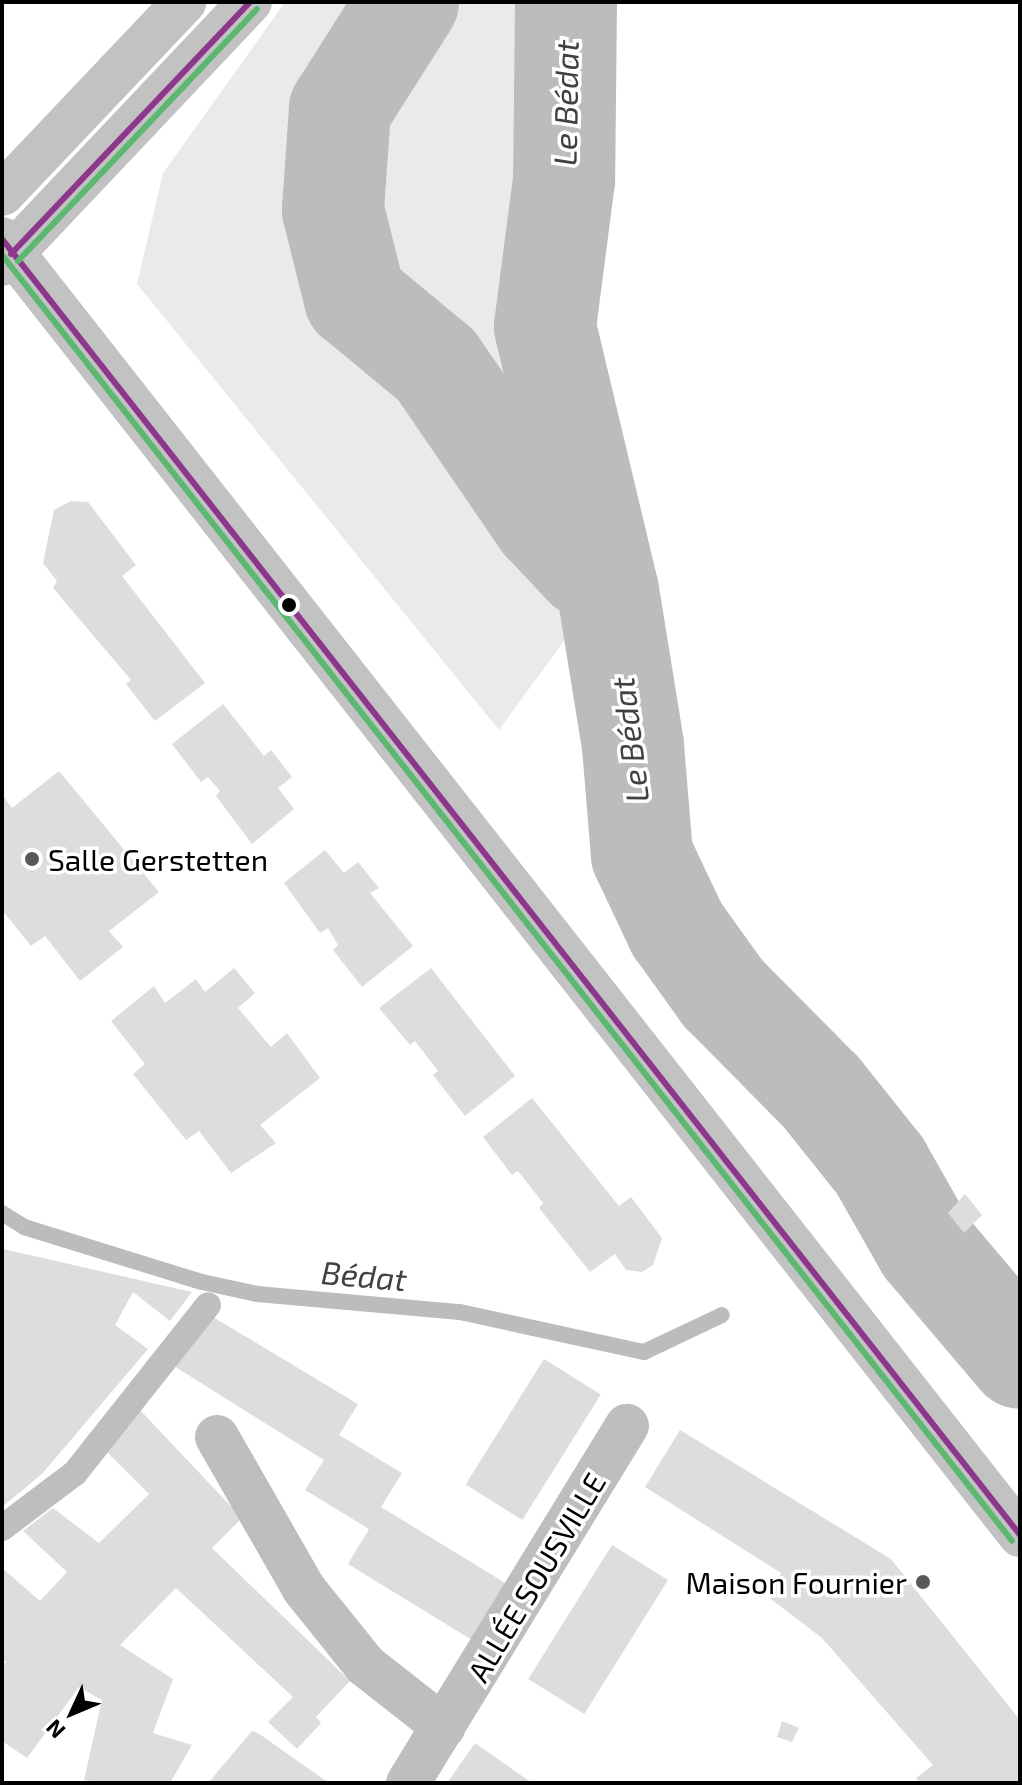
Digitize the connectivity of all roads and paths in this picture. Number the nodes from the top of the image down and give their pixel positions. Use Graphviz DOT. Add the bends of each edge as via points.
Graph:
graph roads {
  1 [pos="184,2"];
  2 [pos="250,2"];
  3 [pos="2,194"];
  4 [pos="5,252"];
  5 [pos="208,1305"];
  6 [pos="627,1426"];
  7 [pos="217,1437"];
  8 [pos="2,1528"];
  9 [pos="1020,1535"];
  10 [pos="444,1727"];
  11 [pos="408,1783"];
  1 -- 3 [label="street"];
  2 -- 4 [label="street"];
  4 -- 9 [label="street"];
  5 -- 8 [label="lane" via="75,1473"];
  6 -- 10 [label="street, ALLÉE SOUSVILLE"];
  7 -- 10 [label="street" via="304,1589 365,1665"];
  10 -- 11 [label="street, ALLÉE SOUSVILLE"];
}
